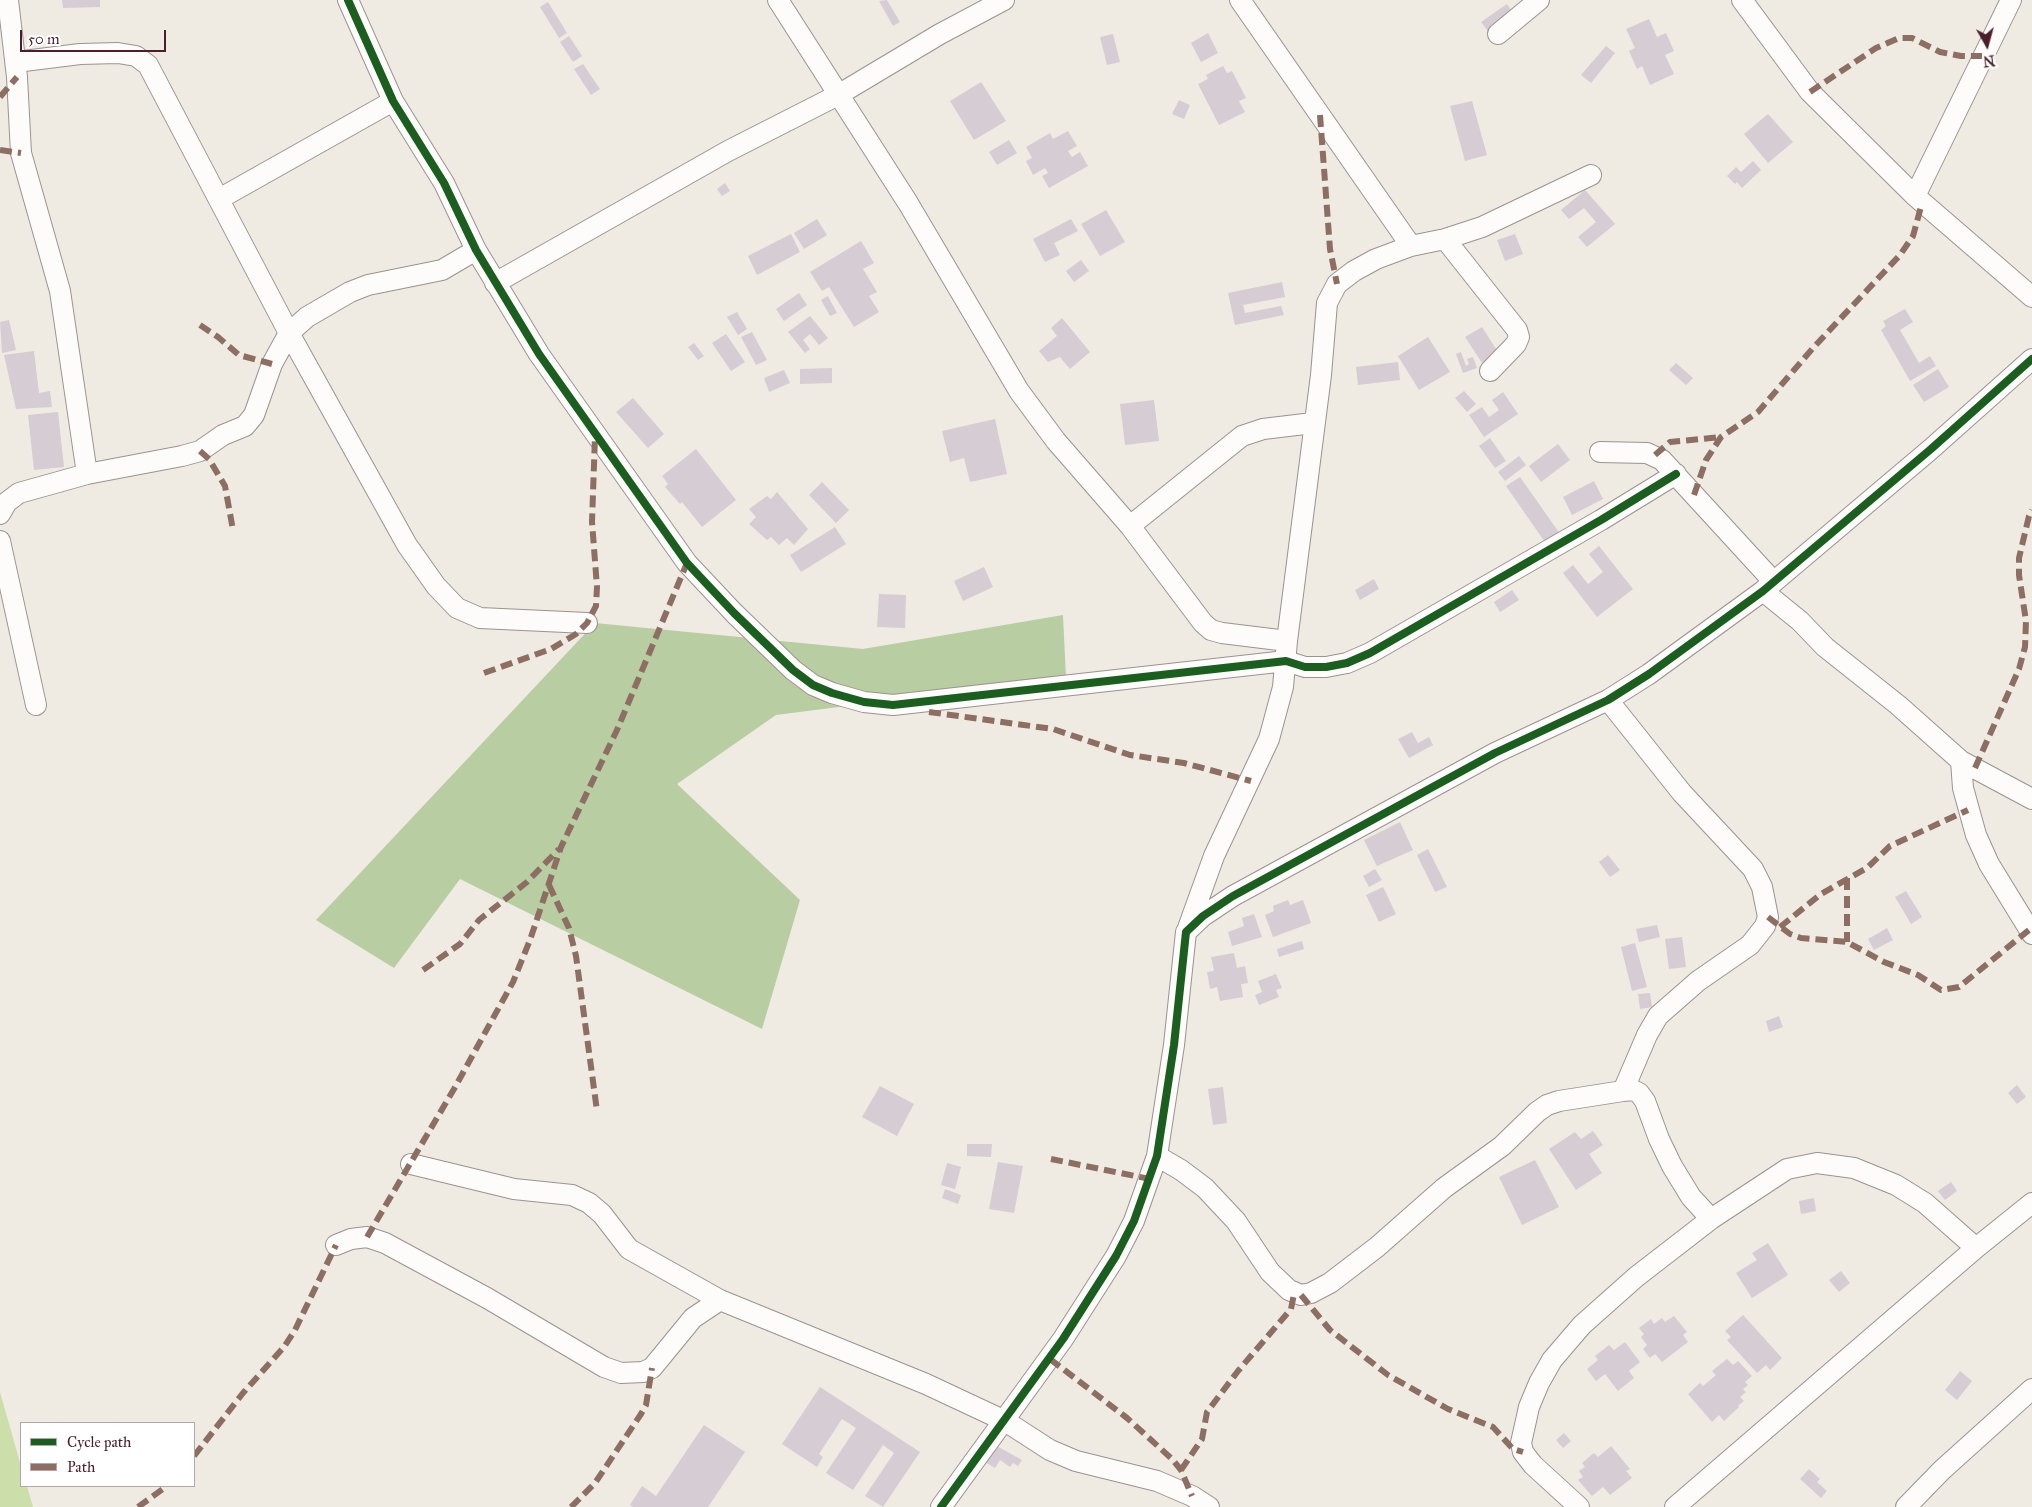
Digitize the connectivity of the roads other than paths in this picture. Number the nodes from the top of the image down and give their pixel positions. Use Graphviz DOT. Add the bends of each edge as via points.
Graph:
graph roads {
  1 [pos="8,0"];
  2 [pos="348,0"];
  3 [pos="778,0"];
  4 [pos="1004,0"];
  5 [pos="1240,0"];
  6 [pos="1539,0"];
  7 [pos="1742,0"];
  8 [pos="2010,0"];
  9 [pos="1498,34"];
  10 [pos="16,62"];
  11 [pos="838,95"];
  12 [pos="393,101"];
  13 [pos="1591,174"];
  14 [pos="1915,196"];
  15 [pos="219,199"];
  16 [pos="1445,239"];
  17 [pos="1411,246"];
  18 [pos="476,250"];
  19 [pos="495,283"];
  20 [pos="2032,297"];
  21 [pos="288,334"];
  22 [pos="2032,359"];
  23 [pos="1490,371"];
  24 [pos="1313,423"];
  25 [pos="1600,452"];
  26 [pos="87,474"];
  27 [pos="1676,474"];
  28 [pos="0,514"];
  29 [pos="1130,526"];
  30 [pos="0,541"];
  31 [pos="1768,586"];
  32 [pos="587,623"];
  33 [pos="1287,640"];
  34 [pos="1286,661"];
  35 [pos="1608,700"];
  36 [pos="36,704"];
  37 [pos="1961,761"];
  38 [pos="2032,799"];
  39 [pos="1186,932"];
  40 [pos="2032,934"];
  41 [pos="1623,1091"];
  42 [pos="1157,1156"];
  43 [pos="411,1164"];
  44 [pos="2032,1203"];
  45 [pos="1711,1219"];
  46 [pos="336,1245"];
  47 [pos="1976,1248"];
  48 [pos="720,1300"];
  49 [pos="2032,1389"];
  50 [pos="1005,1421"];
  51 [pos="941,1507"];
  52 [pos="1209,1507"];
  53 [pos="1579,1507"];
  54 [pos="1675,1507"];
  55 [pos="1906,1507"];
  1 -- 10 [label="street"];
  2 -- 12 [label="street"];
  3 -- 11 [label="street"];
  4 -- 11 [label="street"];
  5 -- 17 [label="street"];
  6 -- 9 [label="street"];
  7 -- 14 [label="street" via="1810,92"];
  8 -- 14 [label="street"];
  10 -- 15 [label="street" via="80,54 136,56 148,65 157,80"];
  10 -- 26 [label="street" via="21,153 60,291"];
  11 -- 19 [label="street" via="728,151"];
  11 -- 29 [label="street" via="908,204 1019,391 1056,441"];
  12 -- 15 [label="street"];
  12 -- 18 [label="street" via="444,183"];
  13 -- 16 [label="street" via="1482,228"];
  14 -- 20 [label="street"];
  15 -- 21 [label="street"];
  16 -- 17 [label="street"];
  16 -- 23 [label="street" via="1517,330 1516,344"];
  17 -- 24 [label="street" via="1376,259 1337,284 1327,303"];
  18 -- 19 [label="street"];
  18 -- 21 [label="street" via="442,270 368,285 350,292"];
  19 -- 34 [label="street" via="539,354 687,563 767,647 813,685 864,702 893,705"];
  21 -- 26 [label="street" via="272,364 254,415 245,426 223,435 200,451"];
  21 -- 32 [label="street" via="407,544 436,586 457,608 480,618"];
  22 -- 31 [label="street"];
  24 -- 29 [label="street" via="1263,429 1242,436"];
  24 -- 33 [label="street"];
  25 -- 27 [label="street" via="1654,455"];
  26 -- 28 [label="street" via="19,494 7,502"];
  27 -- 31 [label="street" via="1740,547"];
  27 -- 34 [label="street" via="1370,653 1347,663 1326,667 1305,667"];
  29 -- 33 [label="street" via="1187,604 1211,630"];
  30 -- 36 [label="street"];
  31 -- 35 [label="street" via="1649,674"];
  31 -- 37 [label="street" via="1826,647"];
  33 -- 34 [label="street"];
  34 -- 39 [label="street" via="1284,687 1269,739 1214,856"];
  35 -- 39 [label="street" via="1495,753 1233,896"];
  35 -- 41 [label="street" via="1682,793 1754,869 1762,887 1768,917 1750,945 1658,1016"];
  37 -- 38 [label="street"];
  37 -- 40 [label="street" via="1963,788 1976,835 1989,864"];
  39 -- 42 [label="street" via="1174,1045"];
  41 -- 42 [label="street" via="1547,1105 1502,1146 1444,1188 1377,1247 1330,1283 1301,1295 1288,1290 1270,1272 1236,1221 1205,1188"];
  41 -- 45 [label="street" via="1633,1090 1645,1101 1672,1166 1691,1197"];
  42 -- 50 [label="street" via="1134,1221 1116,1256"];
  43 -- 48 [label="street" via="514,1189 572,1195 602,1214 629,1249"];
  44 -- 47 [label="street"];
  45 -- 47 [label="street" via="1787,1169 1817,1163 1854,1168 1896,1185 1925,1203"];
  45 -- 53 [label="street" via="1636,1277 1582,1325 1552,1360 1539,1383 1528,1407 1522,1435 1523,1452"];
  46 -- 48 [label="street" via="367,1237 385,1243 604,1366 626,1373 652,1368 693,1318"];
  47 -- 54 [label="street"];
  48 -- 50 [label="street" via="926,1384"];
  49 -- 55 [label="street"];
  50 -- 51 [label="street"];
  50 -- 52 [label="street" via="1050,1450 1076,1461 1157,1482 1192,1496"];
}
